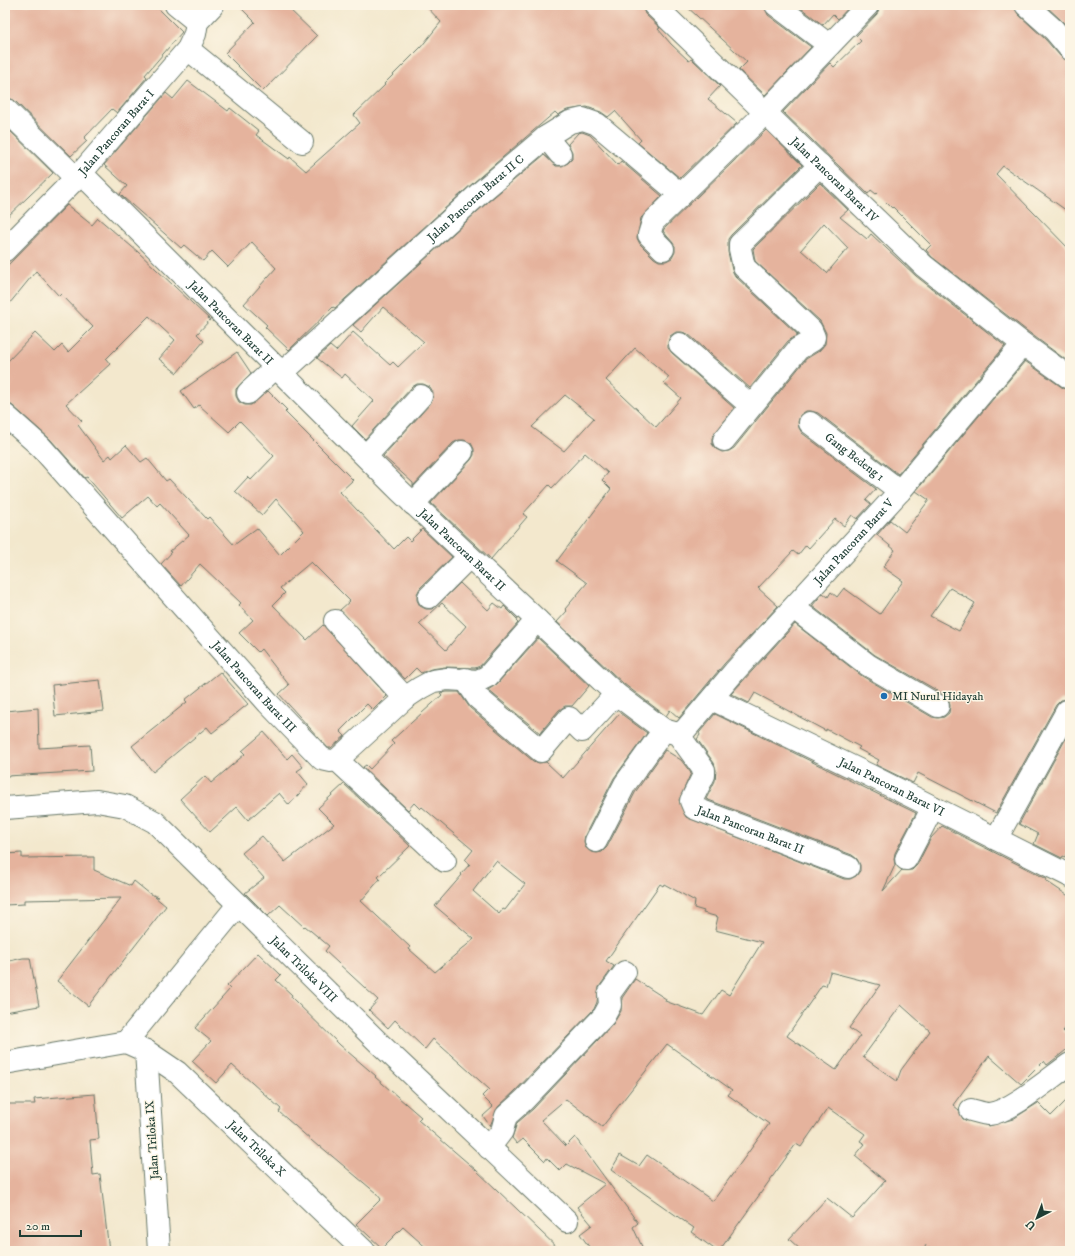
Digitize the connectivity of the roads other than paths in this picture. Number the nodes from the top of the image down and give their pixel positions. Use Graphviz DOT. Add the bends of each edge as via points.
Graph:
graph roads {
  1 [pos="176,5"];
  2 [pos="213,5"];
  3 [pos="654,5"];
  4 [pos="776,5"];
  5 [pos="868,5"];
  6 [pos="1026,5"];
  7 [pos="197,22"];
  8 [pos="828,45"];
  9 [pos="188,49"];
  10 [pos="1070,49"];
  11 [pos="5,109"];
  12 [pos="765,112"];
  13 [pos="546,137"];
  14 [pos="302,142"];
  15 [pos="560,154"];
  16 [pos="820,165"];
  17 [pos="79,176"];
  18 [pos="681,195"];
  19 [pos="663,249"];
  20 [pos="5,250"];
  21 [pos="680,344"];
  22 [pos="1023,344"];
  23 [pos="279,370"];
  24 [pos="1070,378"];
  25 [pos="248,393"];
  26 [pos="421,396"];
  27 [pos="751,406"];
  28 [pos="5,415"];
  29 [pos="810,423"];
  30 [pos="724,440"];
  31 [pos="462,452"];
  32 [pos="366,456"];
  33 [pos="900,492"];
  34 [pos="413,504"];
  35 [pos="469,557"];
  36 [pos="429,596"];
  37 [pos="794,608"];
  38 [pos="537,620"];
  39 [pos="334,621"];
  40 [pos="465,679"];
  41 [pos="616,694"];
  42 [pos="405,698"];
  43 [pos="712,699"];
  44 [pos="938,706"];
  45 [pos="1067,711"];
  46 [pos="671,732"];
  47 [pos="337,760"];
  48 [pos="933,807"];
  49 [pos="5,808"];
  50 [pos="996,839"];
  51 [pos="596,841"];
  52 [pos="906,860"];
  53 [pos="445,861"];
  54 [pos="848,867"];
  55 [pos="1070,876"];
  56 [pos="238,905"];
  57 [pos="624,972"];
  58 [pos="126,1042"];
  59 [pos="146,1051"];
  60 [pos="5,1063"];
  61 [pos="1070,1064"];
  62 [pos="971,1110"];
  63 [pos="489,1148"];
  64 [pos="566,1221"];
  65 [pos="159,1251"];
  66 [pos="364,1251"];
  1 -- 7 [label="street"];
  2 -- 7 [label="street, Jalan Pancoran Barat I"];
  3 -- 12 [label="street, Jalan Pancoran Barat IV"];
  4 -- 8 [label="street"];
  5 -- 8 [label="street"];
  6 -- 10 [label="street" via="1054,30"];
  7 -- 9 [label="street, Jalan Pancoran Barat I"];
  8 -- 12 [label="street"];
  9 -- 14 [label="street"];
  9 -- 17 [label="street, Jalan Pancoran Barat I"];
  11 -- 17 [label="street, Jalan Pancoran Barat II"];
  12 -- 16 [label="street, Jalan Pancoran Barat IV"];
  12 -- 18 [label="street"];
  13 -- 15 [label="street"];
  13 -- 18 [label="street, Jalan Pancoran Barat II C" via="570,122 583,119 597,124"];
  13 -- 23 [label="street, Jalan Pancoran Barat II C"];
  16 -- 22 [label="street, Jalan Pancoran Barat IV" via="924,266"];
  16 -- 27 [label="street" via="740,244 744,267 807,327 814,337 798,349"];
  17 -- 20 [label="street, Jalan Pancoran Barat I"];
  17 -- 23 [label="street, Jalan Pancoran Barat II"];
  18 -- 19 [label="street" via="653,222 648,233"];
  21 -- 27 [label="street"];
  22 -- 24 [label="street, Jalan Pancoran Barat IV"];
  22 -- 33 [label="street, Jalan Pancoran Barat V"];
  23 -- 25 [label="street, Jalan Pancoran Barat II C"];
  23 -- 32 [label="street, Jalan Pancoran Barat II"];
  26 -- 32 [label="street"];
  27 -- 30 [label="street"];
  28 -- 47 [label="street, Jalan Pancoran Barat III" via="41,447 268,704 322,759"];
  29 -- 33 [label="street, Gang Bedeng 1"];
  31 -- 34 [label="street"];
  32 -- 34 [label="street, Jalan Pancoran Barat II"];
  33 -- 37 [label="street, Jalan Pancoran Barat V"];
  34 -- 35 [label="street, Jalan Pancoran Barat II"];
  35 -- 36 [label="street"];
  35 -- 38 [label="street, Jalan Pancoran Barat II"];
  37 -- 43 [label="street, Jalan Pancoran Barat V"];
  37 -- 44 [label="street" via="868,665"];
  38 -- 40 [label="street" via="488,676 478,681"];
  38 -- 41 [label="street, Jalan Pancoran Barat II"];
  39 -- 42 [label="street"];
  40 -- 41 [label="street" via="478,698 541,751 569,718 582,731"];
  40 -- 42 [label="street" via="447,678 433,681"];
  41 -- 46 [label="street, Jalan Pancoran Barat II"];
  42 -- 47 [label="street"];
  43 -- 46 [label="street, Jalan Pancoran Barat V" via="685,730"];
  43 -- 48 [label="street, Jalan Pancoran Barat VI"];
  45 -- 50 [label="street"];
  46 -- 51 [label="street, Jalan Pancoran Barat V" via="625,784"];
  46 -- 54 [label="street, Jalan Pancoran Barat II" via="704,770 692,801 694,808"];
  47 -- 53 [label="street"];
  48 -- 50 [label="street, Jalan Pancoran Barat VI"];
  48 -- 52 [label="street"];
  49 -- 56 [label="street, Jalan Triloka VIII" via="97,801 125,806 154,822"];
  50 -- 55 [label="street, Jalan Pancoran Barat VI"];
  56 -- 58 [label="street"];
  56 -- 63 [label="street, Jalan Triloka VIII"];
  57 -- 63 [label="street" via="609,994 610,1005 604,1016 506,1116 502,1131"];
  58 -- 59 [label="street"];
  58 -- 60 [label="street"];
  59 -- 65 [label="street, Jalan Triloka IX"];
  59 -- 66 [label="street, Jalan Triloka X" via="177,1072"];
  61 -- 62 [label="street" via="1001,1111 988,1114"];
  63 -- 64 [label="street, Jalan Triloka VIII"];
}
